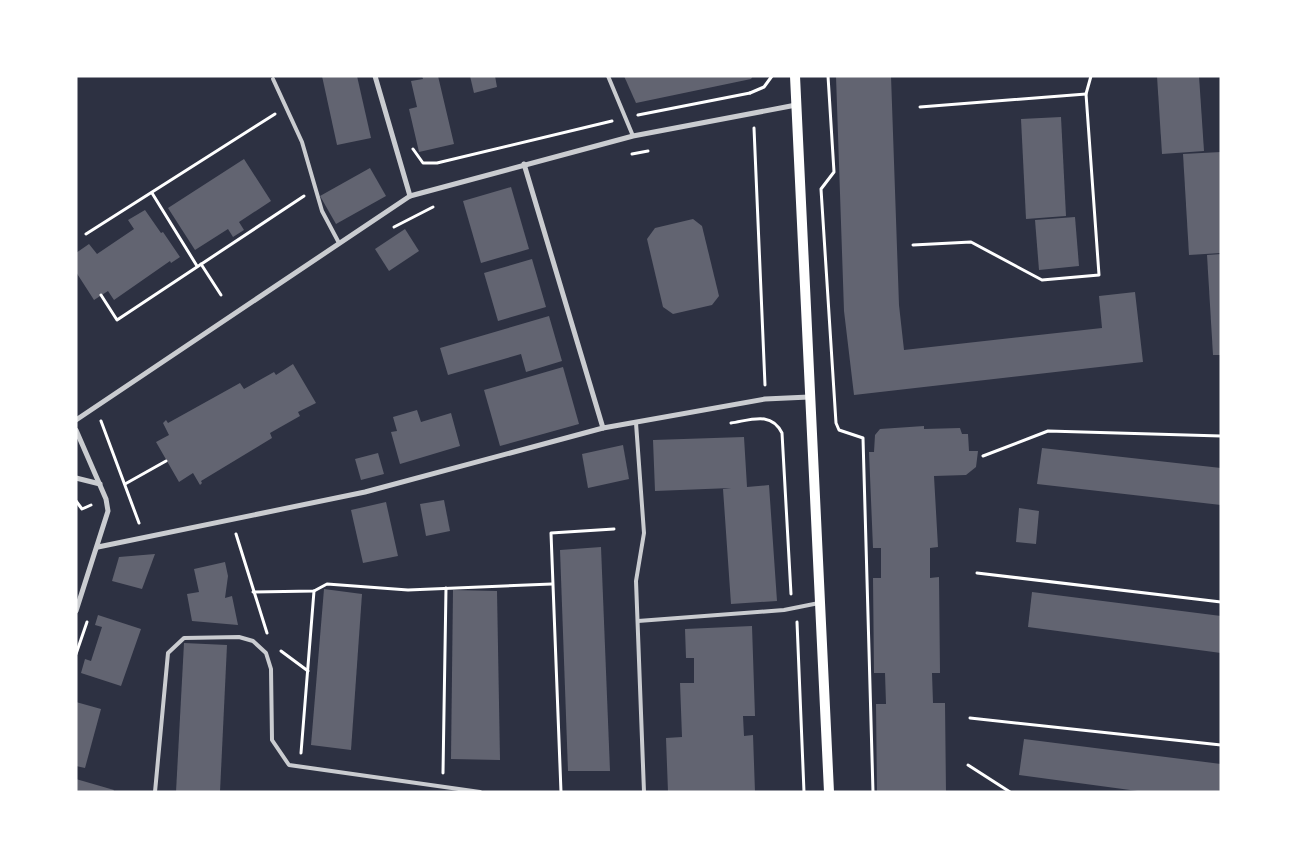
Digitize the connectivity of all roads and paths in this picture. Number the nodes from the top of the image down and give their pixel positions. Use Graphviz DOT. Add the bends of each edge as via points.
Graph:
graph roads {
  1 [pos="375,76"];
  2 [pos="608,76"];
  3 [pos="795,76"];
  4 [pos="828,76"];
  5 [pos="1091,76"];
  6 [pos="272,79"];
  7 [pos="750,93"];
  8 [pos="1086,94"];
  9 [pos="796,105"];
  10 [pos="286,107"];
  11 [pos="920,107"];
  12 [pos="625,118"];
  13 [pos="746,130"];
  14 [pos="633,136"];
  15 [pos="413,148"];
  16 [pos="652,150"];
  17 [pos="624,156"];
  18 [pos="524,164"];
  19 [pos="316,188"];
  20 [pos="152,193"];
  21 [pos="410,196"];
  22 [pos="436,206"];
  23 [pos="386,232"];
  24 [pos="86,234"];
  25 [pos="340,243"];
  26 [pos="913,245"];
  27 [pos="201,264"];
  28 [pos="197,266"];
  29 [pos="101,295"];
  30 [pos="221,295"];
  31 [pos="808,397"];
  32 [pos="765,400"];
  33 [pos="100,418"];
  34 [pos="76,420"];
  35 [pos="636,423"];
  36 [pos="730,423"];
  37 [pos="603,428"];
  38 [pos="76,430"];
  39 [pos="1221,436"];
  40 [pos="983,456"];
  41 [pos="166,462"];
  42 [pos="76,478"];
  43 [pos="100,484"];
  44 [pos="125,484"];
  45 [pos="76,501"];
  46 [pos="82,509"];
  47 [pos="244,529"];
  48 [pos="614,529"];
  49 [pos="142,538"];
  50 [pos="98,547"];
  51 [pos="978,573"];
  52 [pos="552,584"];
  53 [pos="446,588"];
  54 [pos="314,591"];
  55 [pos="253,592"];
  56 [pos="1221,602"];
  57 [pos="820,603"];
  58 [pos="796,607"];
  59 [pos="76,611"];
  60 [pos="87,620"];
  61 [pos="638,621"];
  62 [pos="268,634"];
  63 [pos="278,649"];
  64 [pos="76,654"];
  65 [pos="308,671"];
  66 [pos="970,718"];
  67 [pos="1221,745"];
  68 [pos="444,759"];
  69 [pos="968,765"];
  70 [pos="300,766"];
  71 [pos="155,792"];
  72 [pos="480,792"];
  73 [pos="561,792"];
  74 [pos="644,792"];
  75 [pos="804,792"];
  76 [pos="828,792"];
  77 [pos="873,792"];
  78 [pos="1010,792"];
  1 -- 21 [label="street"];
  2 -- 12 [label="lane"];
  3 -- 9 [label="main road"];
  4 -- 77 [label="path" via="834,172 821,189 836,423 839,430 863,438"];
  5 -- 8 [label="path"];
  6 -- 10 [label="lane"];
  7 -- 12 [label="path"];
  8 -- 11 [label="path"];
  8 -- 26 [label="path" via="1098,275 1042,280 972,242"];
  9 -- 14 [label="street"];
  9 -- 31 [label="main road"];
  10 -- 19 [label="lane" via="302,142"];
  10 -- 20 [label="path"];
  12 -- 14 [label="lane"];
  12 -- 15 [label="path" via="437,163 423,163"];
  13 -- 32 [label="path" via="756,128"];
  14 -- 18 [label="street"];
  16 -- 17 [label="path"];
  18 -- 21 [label="street"];
  18 -- 37 [label="street"];
  19 -- 25 [label="lane" via="322,211"];
  19 -- 27 [label="path"];
  20 -- 24 [label="path"];
  20 -- 28 [label="path"];
  21 -- 25 [label="street"];
  22 -- 23 [label="path"];
  25 -- 34 [label="street"];
  27 -- 28 [label="path"];
  27 -- 30 [label="path"];
  28 -- 29 [label="path" via="116,320"];
  31 -- 32 [label="street"];
  31 -- 57 [label="main road"];
  32 -- 35 [label="street"];
  33 -- 44 [label="path"];
  35 -- 37 [label="street"];
  35 -- 61 [label="lane" via="644,533 636,581"];
  36 -- 58 [label="path" via="767,418 778,423 782,433 790,591"];
  37 -- 49 [label="street" via="365,492"];
  38 -- 43 [label="street"];
  39 -- 40 [label="path" via="1048,431"];
  41 -- 44 [label="path"];
  42 -- 43 [label="street"];
  43 -- 50 [label="street" via="108,511"];
  44 -- 49 [label="path"];
  45 -- 46 [label="path"];
  47 -- 55 [label="path" via="235,531"];
  48 -- 52 [label="path" via="551,533"];
  49 -- 50 [label="street"];
  50 -- 59 [label="street"];
  51 -- 56 [label="path"];
  52 -- 53 [label="path"];
  52 -- 73 [label="path"];
  53 -- 54 [label="path" via="408,590 327,584"];
  53 -- 68 [label="path"];
  54 -- 55 [label="path"];
  54 -- 65 [label="path"];
  55 -- 62 [label="path"];
  57 -- 58 [label="lane"];
  57 -- 76 [label="main road"];
  58 -- 61 [label="lane"];
  58 -- 75 [label="path"];
  60 -- 64 [label="path"];
  61 -- 74 [label="lane"];
  63 -- 65 [label="path"];
  65 -- 70 [label="path"];
  66 -- 67 [label="path"];
  69 -- 78 [label="path"];
  70 -- 71 [label="lane" via="290,765 272,740 271,669 266,653 253,640 239,637 184,638 168,653"];
  70 -- 72 [label="lane"];
}
